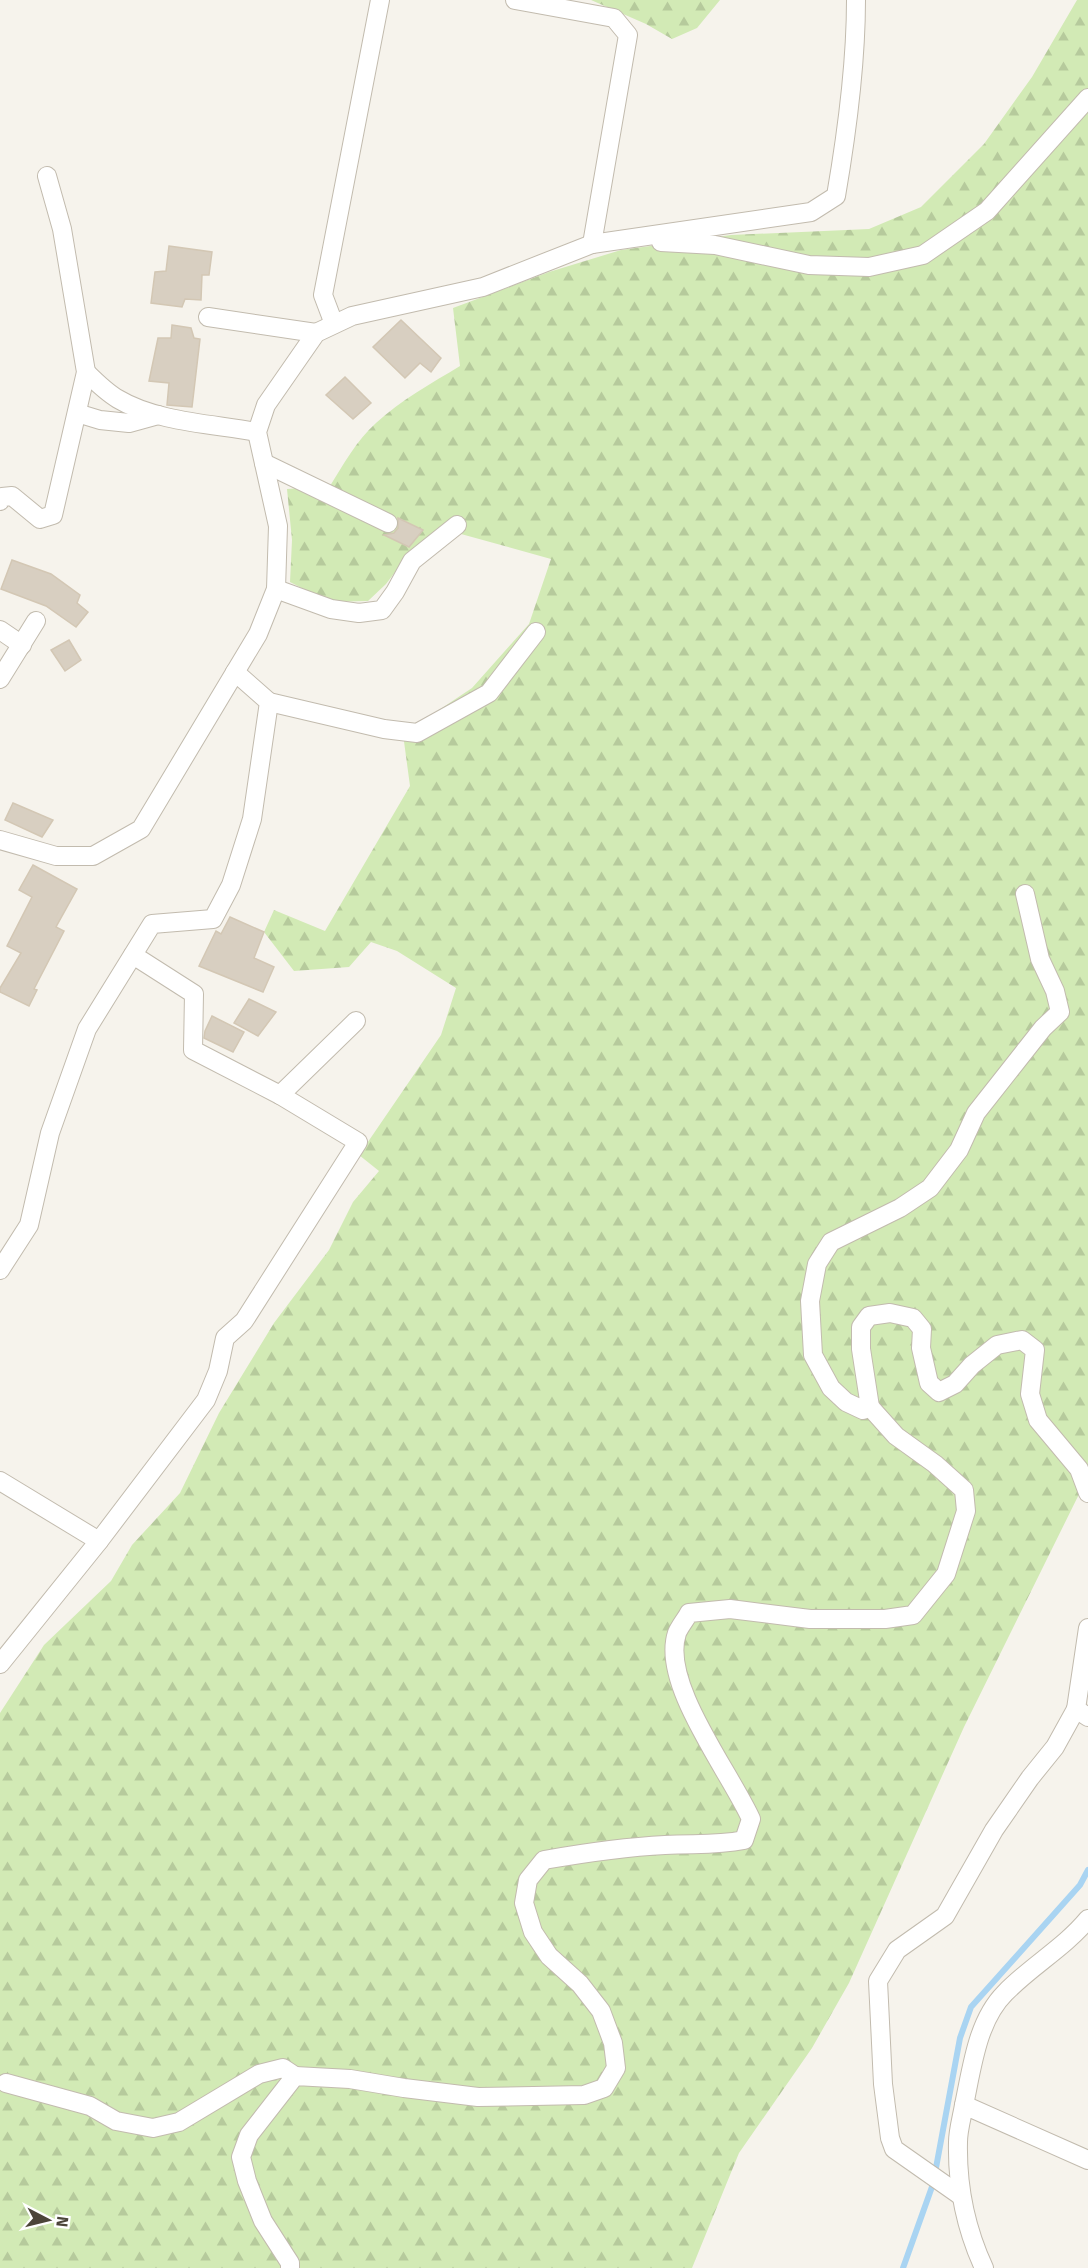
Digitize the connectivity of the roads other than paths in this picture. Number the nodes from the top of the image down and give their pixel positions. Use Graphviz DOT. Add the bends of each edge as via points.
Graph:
graph roads {
  1 [pos="380,0"];
  2 [pos="514,0"];
  3 [pos="856,0"];
  4 [pos="580,6"];
  5 [pos="1088,98"];
  6 [pos="47,176"];
  7 [pos="620,239"];
  8 [pos="592,244"];
  9 [pos="208,317"];
  10 [pos="334,324"];
  11 [pos="316,333"];
  12 [pos="86,372"];
  13 [pos="77,413"];
  14 [pos="158,415"];
  15 [pos="257,432"];
  16 [pos="264,463"];
  17 [pos="0,501"];
  18 [pos="388,523"];
  19 [pos="457,525"];
  20 [pos="276,589"];
  21 [pos="36,621"];
  22 [pos="0,630"];
  23 [pos="536,632"];
  24 [pos="22,645"];
  25 [pos="235,672"];
  26 [pos="0,679"];
  27 [pos="269,702"];
  28 [pos="0,840"];
  29 [pos="1025,894"];
  30 [pos="133,955"];
  31 [pos="356,1021"];
  32 [pos="280,1095"];
  33 [pos="0,1270"];
  34 [pos="870,1407"];
  35 [pos="0,1481"];
  36 [pos="1088,1493"];
  37 [pos="99,1541"];
  38 [pos="1088,1628"];
  39 [pos="0,1664"];
  40 [pos="1082,1713"];
  41 [pos="1088,1919"];
  42 [pos="295,2076"];
  43 [pos="6,2083"];
  44 [pos="964,2105"];
  45 [pos="1088,2160"];
  46 [pos="961,2196"];
  47 [pos="290,2268"];
  48 [pos="984,2268"];
  1 -- 10 [label="street" via="323,295"];
  2 -- 4 [label="street"];
  3 -- 7 [label="street" via="856,33 836,196 811,212"];
  4 -- 8 [label="street" via="614,18 628,35"];
  5 -- 7 [label="street" via="987,211 923,255 869,267 808,265 715,244"];
  6 -- 12 [label="street" via="62,229"];
  7 -- 8 [label="street"];
  8 -- 10 [label="street" via="483,287 352,316"];
  9 -- 11 [label="street"];
  10 -- 11 [label="street"];
  11 -- 15 [label="street" via="266,405"];
  12 -- 13 [label="street"];
  12 -- 14 [label="street" via="119,400"];
  13 -- 14 [label="street" via="129,423"];
  13 -- 17 [label="street" via="53,515 40,519 12,496"];
  14 -- 15 [label="street"];
  15 -- 16 [label="street"];
  16 -- 18 [label="street"];
  16 -- 20 [label="street" via="278,526"];
  19 -- 20 [label="street" via="412,561 382,610 359,614 331,609"];
  20 -- 25 [label="street" via="258,634"];
  21 -- 24 [label="street"];
  22 -- 24 [label="street"];
  23 -- 27 [label="street" via="489,693 417,733"];
  24 -- 26 [label="street"];
  25 -- 27 [label="street"];
  25 -- 28 [label="street" via="141,829 93,856 56,855"];
  27 -- 30 [label="street" via="252,819 231,885 213,919 152,924"];
  29 -- 34 [label="street" via="1040,959 1060,1012 976,1113 959,1150 930,1188 900,1208 831,1242 817,1264 810,1301 813,1355 831,1388 846,1402 863,1410"];
  30 -- 32 [label="street" via="194,994 193,1050"];
  30 -- 33 [label="street" via="87,1029 50,1133 29,1225"];
  31 -- 32 [label="street"];
  32 -- 37 [label="street" via="358,1142 244,1322 225,1338 206,1400"];
  34 -- 36 [label="street" via="861,1348 861,1328 869,1316 890,1313 913,1318 922,1329 921,1347 929,1383 939,1392 955,1384 997,1345 1022,1340 1035,1350 1030,1394 1038,1420 1078,1469"];
  34 -- 42 [label="street" via="896,1436 964,1490 966,1511 946,1574 913,1615 810,1619 730,1609 689,1613 677,1633 674,1657 687,1703 752,1818 744,1840 544,1860 528,1880 524,1903 533,1932 549,1956 580,1984 601,2011 613,2043 616,2068 604,2088 584,2095 478,2097 350,2079"];
  35 -- 37 [label="street"];
  37 -- 39 [label="street"];
  38 -- 40 [label="street"];
  40 -- 46 [label="street" via="994,1830 945,1916 897,1950 878,1982 883,2084 894,2149"];
  41 -- 44 [label="street" via="1004,1994 987,2019 975,2052"];
  42 -- 43 [label="street" via="283,2068 259,2074 179,2122 153,2128 116,2121 90,2106"];
  42 -- 47 [label="street" via="249,2135 241,2157 263,2221"];
  44 -- 45 [label="street"];
  44 -- 46 [label="street" via="957,2141"];
  46 -- 48 [label="street" via="972,2241"];
}
